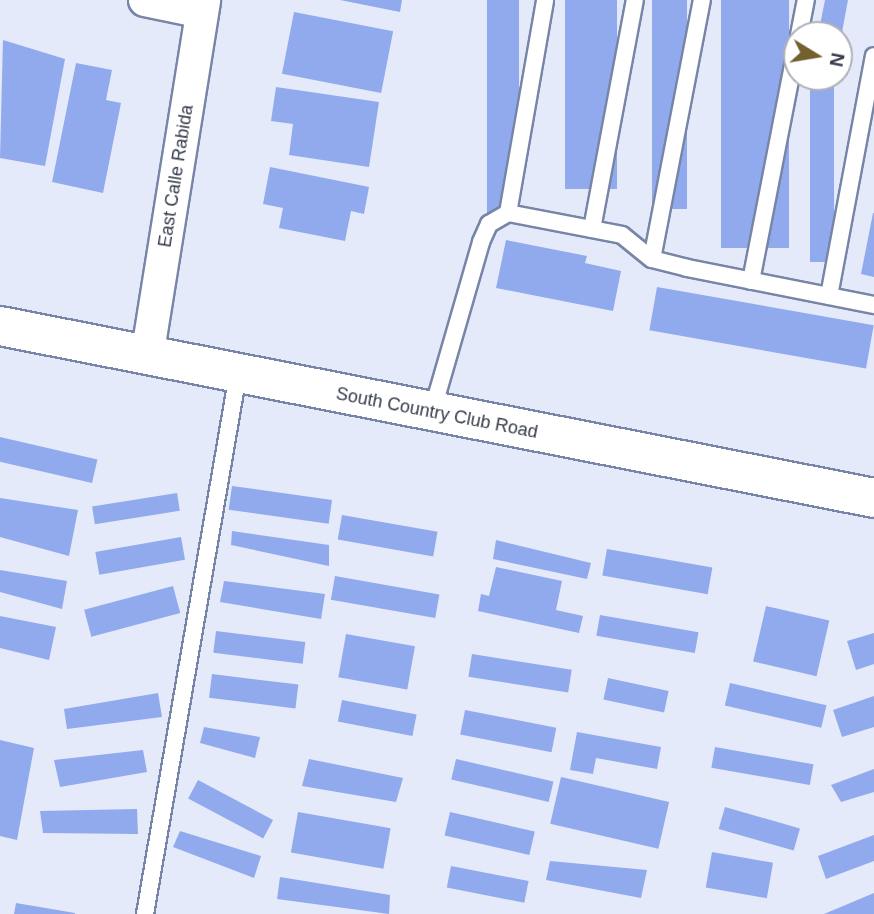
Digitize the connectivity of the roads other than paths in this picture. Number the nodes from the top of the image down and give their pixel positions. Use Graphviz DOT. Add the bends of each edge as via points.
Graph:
graph roads {
  1 [pos="145,0"];
  2 [pos="545,0"];
  3 [pos="635,0"];
  4 [pos="702,0"];
  5 [pos="806,0"];
  6 [pos="203,6"];
  7 [pos="802,21"];
  8 [pos="874,56"];
  9 [pos="788,91"];
  10 [pos="508,213"];
  11 [pos="592,229"];
  12 [pos="652,259"];
  13 [pos="751,281"];
  14 [pos="829,296"];
  15 [pos="874,304"];
  16 [pos="0,326"];
  17 [pos="148,352"];
  18 [pos="238,374"];
  19 [pos="432,412"];
  20 [pos="874,498"];
  21 [pos="145,914"];
  1 -- 6 [label="street"];
  2 -- 10 [label="lane"];
  3 -- 11 [label="lane"];
  4 -- 12 [label="lane"];
  5 -- 7 [label="lane"];
  6 -- 17 [label="street, East Calle Rabida"];
  8 -- 14 [label="lane"];
  9 -- 13 [label="lane"];
  10 -- 11 [label="lane"];
  10 -- 19 [label="lane" via="489,224 481,242"];
  11 -- 12 [label="lane" via="622,235"];
  12 -- 13 [label="lane"];
  13 -- 14 [label="lane"];
  14 -- 15 [label="lane"];
  16 -- 17 [label="street, South Country Club Road"];
  17 -- 18 [label="street, South Country Club Road"];
  18 -- 19 [label="street, South Country Club Road"];
  18 -- 21 [label="lane"];
  19 -- 20 [label="street, South Country Club Road"];
}
